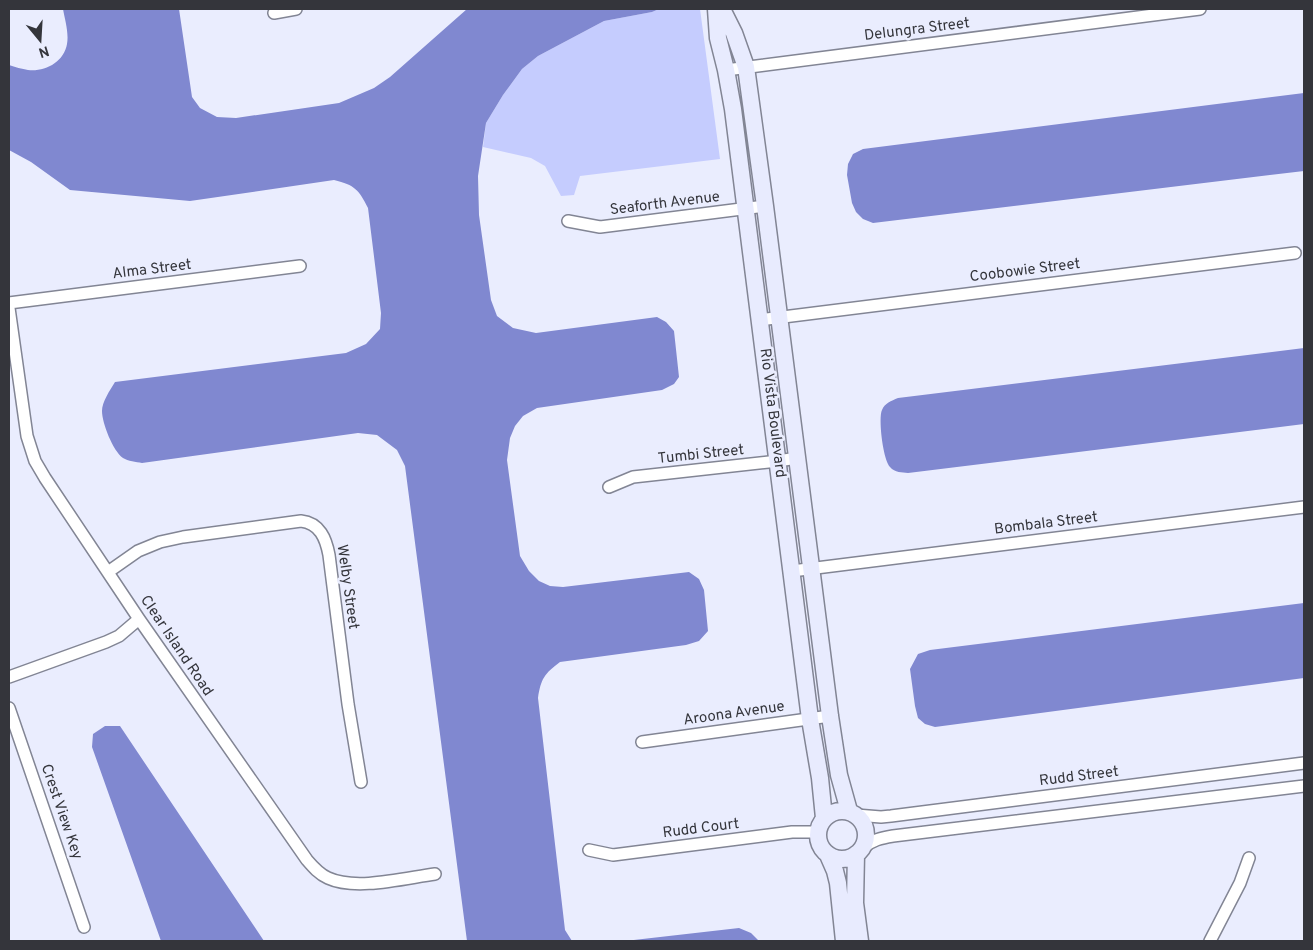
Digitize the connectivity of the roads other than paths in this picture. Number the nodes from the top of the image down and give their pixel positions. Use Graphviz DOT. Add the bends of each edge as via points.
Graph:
graph roads {
  1 [pos="296,9"];
  2 [pos="716,9"];
  3 [pos="722,9"];
  4 [pos="1200,9"];
  5 [pos="274,13"];
  6 [pos="746,67"];
  7 [pos="726,70"];
  8 [pos="765,206"];
  9 [pos="745,209"];
  10 [pos="568,221"];
  11 [pos="1295,253"];
  12 [pos="300,266"];
  13 [pos="9,303"];
  14 [pos="9,308"];
  15 [pos="779,317"];
  16 [pos="760,320"];
  17 [pos="797,458"];
  18 [pos="778,461"];
  19 [pos="609,487"];
  20 [pos="1304,507"];
  21 [pos="811,568"];
  22 [pos="792,571"];
  23 [pos="108,572"];
  24 [pos="139,619"];
  25 [pos="9,677"];
  26 [pos="9,708"];
  27 [pos="830,716"];
  28 [pos="810,719"];
  29 [pos="642,742"];
  30 [pos="1304,763"];
  31 [pos="1254,770"];
  32 [pos="361,782"];
  33 [pos="1304,786"];
  34 [pos="1114,788"];
  35 [pos="1256,792"];
  36 [pos="1117,808"];
  37 [pos="853,813"];
  38 [pos="820,825"];
  39 [pos="589,850"];
  40 [pos="859,851"];
  41 [pos="828,855"];
  42 [pos="1249,858"];
  43 [pos="435,874"];
  44 [pos="84,927"];
  45 [pos="844,941"];
  46 [pos="860,941"];
  47 [pos="1210,941"];
  1 -- 5 [label="street"];
  2 -- 7 [label="street, Rio Vista Boulevard" via="718,38"];
  3 -- 6 [label="street, Rio Vista Boulevard"];
  4 -- 6 [label="street, Delungra Street"];
  6 -- 7 [label="street, Delungra Street"];
  6 -- 8 [label="street, Rio Vista Boulevard"];
  7 -- 9 [label="street, Rio Vista Boulevard"];
  8 -- 9 [label="street, Seaforth Avenue"];
  8 -- 15 [label="street, Rio Vista Boulevard"];
  9 -- 10 [label="street, Seaforth Avenue" via="600,227"];
  9 -- 16 [label="street, Rio Vista Boulevard"];
  11 -- 15 [label="street, Coobowie Street"];
  12 -- 13 [label="street, Alma Street"];
  14 -- 23 [label="street, Clear Island Road" via="24,423 31,449 44,478"];
  15 -- 16 [label="street, Coobowie Street"];
  15 -- 17 [label="street, Rio Vista Boulevard"];
  16 -- 18 [label="street, Rio Vista Boulevard"];
  17 -- 18 [label="street, Tumbi Street"];
  17 -- 21 [label="street, Rio Vista Boulevard"];
  18 -- 19 [label="street, Tumbi Street" via="633,478"];
  18 -- 22 [label="street, Rio Vista Boulevard"];
  20 -- 21 [label="street, Bombala Street"];
  21 -- 22 [label="street, Bombala Street"];
  21 -- 27 [label="street, Rio Vista Boulevard"];
  22 -- 28 [label="street, Rio Vista Boulevard"];
  23 -- 24 [label="street, Clear Island Road"];
  23 -- 32 [label="street, Welby Street" via="150,545 183,537 292,522 314,524 326,541 329,555"];
  24 -- 25 [label="street" via="119,636 106,642"];
  24 -- 43 [label="street, Clear Island Road" via="316,870 326,878 349,884"];
  26 -- 44 [label="street, Crest View Key"];
  27 -- 28 [label="street, Aroona Avenue"];
  27 -- 37 [label="street, Rio Vista Boulevard" via="839,775"];
  28 -- 29 [label="street, Aroona Avenue"];
  28 -- 38 [label="street, Rio Vista Boulevard" via="820,778"];
  30 -- 31 [label="street, Rudd Street"];
  31 -- 34 [label="street, Rudd Street"];
  31 -- 35 [label="street"];
  33 -- 35 [label="street"];
  34 -- 36 [label="street"];
  34 -- 37 [label="street, Rudd Street" via="881,816"];
  35 -- 36 [label="street"];
  36 -- 40 [label="street" via="882,838"];
  37 -- 38 [label="street" via="832,813"];
  37 -- 40 [label="street" via="865,831 866,839"];
  38 -- 39 [label="street, Rudd Court" via="792,832 614,855"];
  38 -- 41 [label="street" via="817,839"];
  40 -- 41 [label="street" via="846,858"];
  40 -- 46 [label="street" via="855,903"];
  41 -- 45 [label="street" via="838,883"];
  42 -- 47 [label="street"];
}
